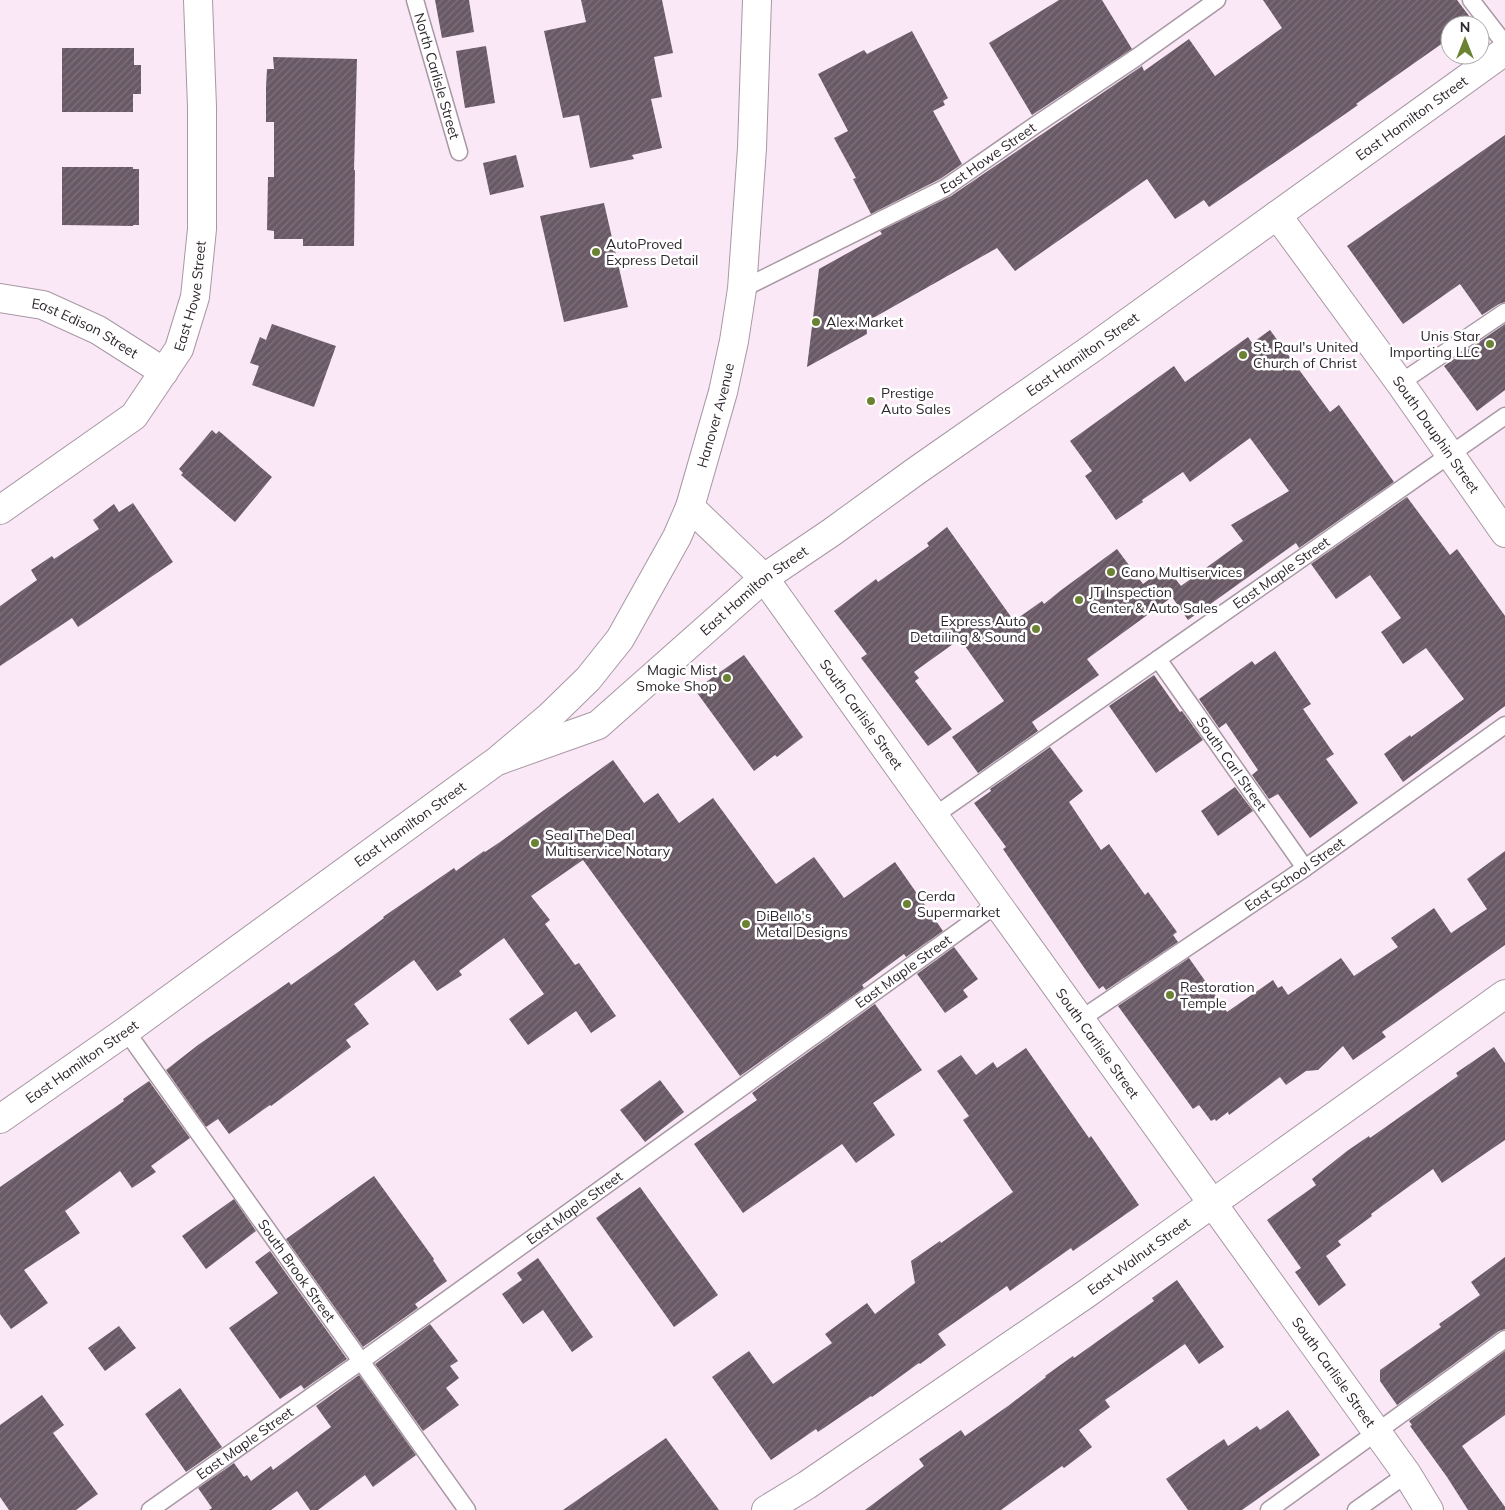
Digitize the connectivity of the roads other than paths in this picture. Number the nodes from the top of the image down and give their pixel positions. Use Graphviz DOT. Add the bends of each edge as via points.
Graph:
graph roads {
  1 [pos="198,0"];
  2 [pos="415,0"];
  3 [pos="758,0"];
  4 [pos="1216,0"];
  5 [pos="1471,0"];
  6 [pos="1505,44"];
  7 [pos="1505,51"];
  8 [pos="460,152"];
  9 [pos="1277,215"];
  10 [pos="742,289"];
  11 [pos="0,298"];
  12 [pos="1505,312"];
  13 [pos="164,372"];
  14 [pos="1400,384"];
  15 [pos="1505,416"];
  16 [pos="1451,454"];
  17 [pos="690,507"];
  18 [pos="0,510"];
  19 [pos="1505,533"];
  20 [pos="764,578"];
  21 [pos="1158,659"];
  22 [pos="1505,725"];
  23 [pos="498,760"];
  24 [pos="934,816"];
  25 [pos="1305,868"];
  26 [pos="997,904"];
  27 [pos="1505,994"];
  28 [pos="1081,1019"];
  29 [pos="126,1031"];
  30 [pos="0,1119"];
  31 [pos="1212,1204"];
  32 [pos="1505,1339"];
  33 [pos="360,1362"];
  34 [pos="1377,1433"];
  35 [pos="1407,1474"];
  36 [pos="150,1510"];
  37 [pos="467,1510"];
  38 [pos="766,1510"];
  39 [pos="1269,1510"];
  40 [pos="1356,1510"];
  41 [pos="1429,1510"];
  1 -- 13 [label="street, East Howe Street" via="202,229 195,297 179,348"];
  2 -- 8 [label="lane, North Carlisle Street"];
  3 -- 10 [label="street, Hanover Avenue"];
  4 -- 10 [label="lane, East Howe Street" via="945,188"];
  5 -- 6 [label="lane"];
  7 -- 9 [label="street, East Hamilton Street"];
  9 -- 14 [label="street, South Dauphin Street"];
  9 -- 20 [label="street, East Hamilton Street"];
  10 -- 17 [label="street, Hanover Avenue" via="723,392"];
  11 -- 13 [label="street, East Edison Street" via="43,305 98,330"];
  12 -- 14 [label="lane"];
  13 -- 18 [label="street, East Howe Street" via="134,416"];
  14 -- 16 [label="street, South Dauphin Street"];
  15 -- 16 [label="lane, East Maple Street"];
  16 -- 19 [label="street, South Dauphin Street"];
  16 -- 21 [label="lane, East Maple Street"];
  17 -- 20 [label="street"];
  17 -- 23 [label="street, Hanover Avenue" via="620,639 588,679"];
  20 -- 23 [label="street, East Hamilton Street" via="598,725"];
  20 -- 24 [label="street, South Carlisle Street"];
  21 -- 24 [label="lane, East Maple Street"];
  21 -- 25 [label="lane, South Carl Street"];
  22 -- 25 [label="lane, East School Street"];
  23 -- 29 [label="street, East Hamilton Street"];
  24 -- 26 [label="street, South Carlisle Street"];
  25 -- 28 [label="lane, East School Street"];
  26 -- 28 [label="street, South Carlisle Street"];
  26 -- 33 [label="lane, East Maple Street"];
  27 -- 31 [label="street, East Walnut Street"];
  28 -- 31 [label="street, South Carlisle Street"];
  29 -- 30 [label="street, East Hamilton Street"];
  29 -- 33 [label="lane, South Brook Street"];
  31 -- 34 [label="street, South Carlisle Street"];
  31 -- 38 [label="street, East Walnut Street" via="1086,1294"];
  32 -- 34 [label="lane"];
  33 -- 36 [label="lane, East Maple Street"];
  33 -- 37 [label="lane, South Brook Street"];
  34 -- 35 [label="street, South Carlisle Street"];
  34 -- 39 [label="lane"];
  35 -- 40 [label="lane"];
  35 -- 41 [label="street, South Carlisle Street"];
}
